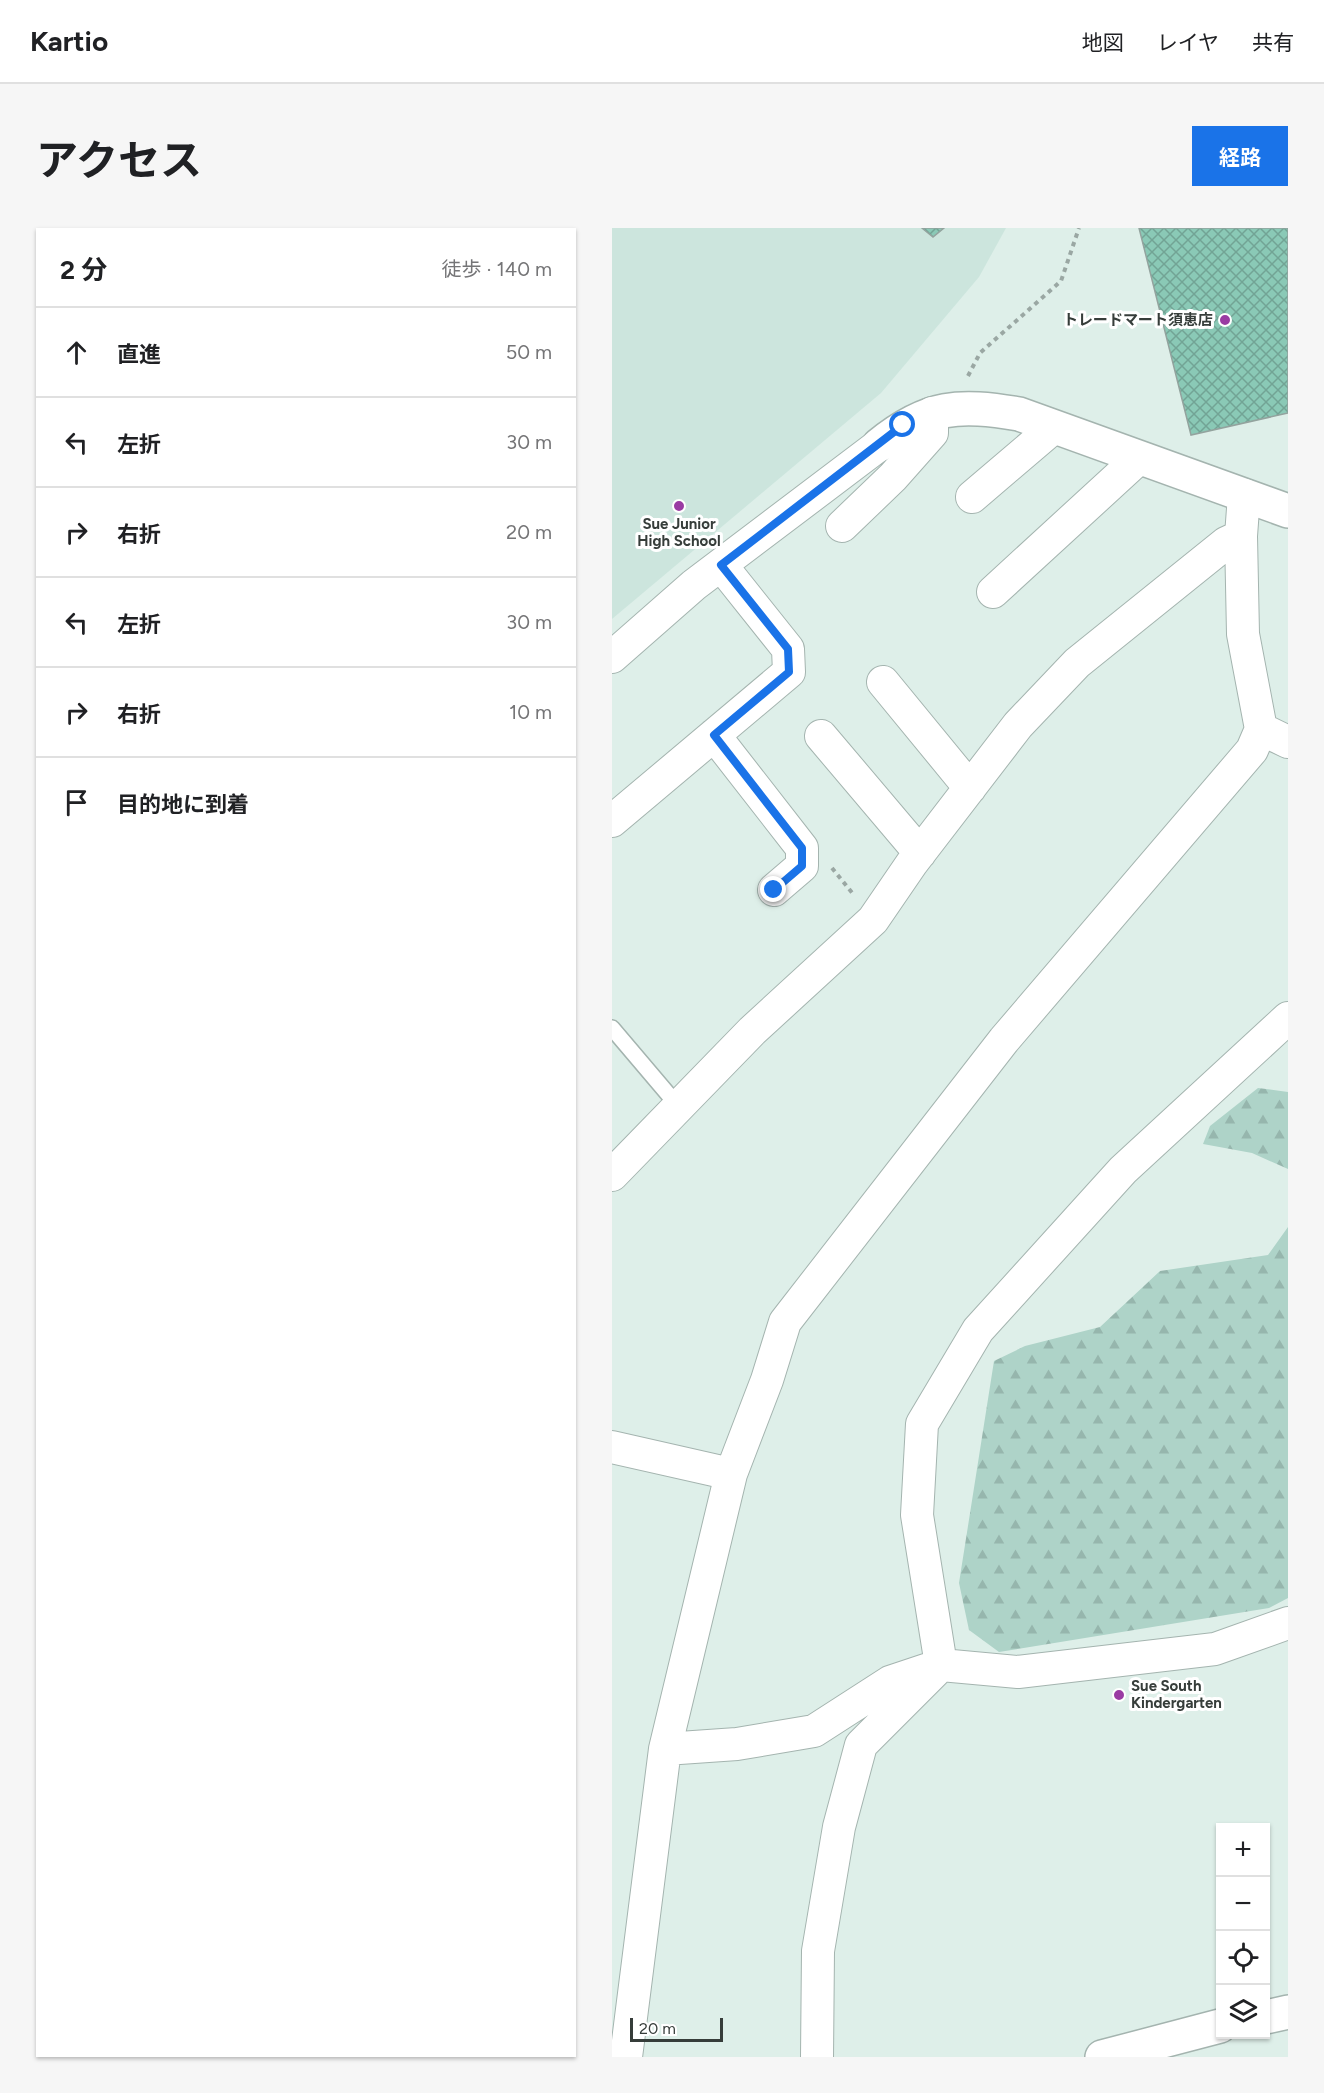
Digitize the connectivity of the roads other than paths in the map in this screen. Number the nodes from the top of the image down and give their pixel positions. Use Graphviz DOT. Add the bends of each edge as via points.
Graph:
graph roads {
  1 [pos="946,411"];
  2 [pos="1054,427"];
  3 [pos="879,445"];
  4 [pos="1139,458"];
  5 [pos="1244,495"];
  6 [pos="972,497"];
  7 [pos="1288,511"];
  8 [pos="842,526"];
  9 [pos="1241,536"];
  10 [pos="721,565"];
  11 [pos="993,592"];
  12 [pos="612,657"];
  13 [pos="883,682"];
  14 [pos="714,735"];
  15 [pos="821,736"];
  16 [pos="1275,736"];
  17 [pos="970,788"];
  18 [pos="612,821"];
  19 [pos="920,853"];
  20 [pos="774,890"];
  21 [pos="1288,1018"];
  22 [pos="612,1028"];
  23 [pos="679,1107"];
  24 [pos="612,1175"];
  25 [pos="612,1447"];
  26 [pos="732,1474"];
  27 [pos="1288,1623"];
  28 [pos="941,1665"];
  29 [pos="665,1749"];
  30 [pos="1288,2012"];
  31 [pos="1270,2016"];
  32 [pos="1216,2027"];
  33 [pos="626,2057"];
  34 [pos="817,2057"];
  35 [pos="1102,2057"];
  1 -- 2 [label="street" via="986,408 1019,414"];
  1 -- 3 [label="street" via="903,425"];
  1 -- 8 [label="street" via="893,477"];
  2 -- 4 [label="street"];
  2 -- 6 [label="street"];
  3 -- 10 [label="street"];
  4 -- 5 [label="street"];
  4 -- 11 [label="street"];
  5 -- 7 [label="street"];
  5 -- 9 [label="street"];
  9 -- 16 [label="street" via="1243,634"];
  9 -- 17 [label="street" via="1226,543 1077,663 1018,725"];
  10 -- 12 [label="street"];
  10 -- 14 [label="street" via="788,649 789,672"];
  13 -- 17 [label="street"];
  14 -- 18 [label="street"];
  14 -- 20 [label="street" via="802,848 802,866"];
  15 -- 19 [label="street"];
  16 -- 26 [label="street" via="1252,750 1004,1040 785,1322"];
  17 -- 19 [label="street"];
  19 -- 23 [label="street" via="873,920 752,1031"];
  21 -- 28 [label="street" via="1123,1170 978,1330 922,1424 917,1515"];
  22 -- 23 [label="lane"];
  23 -- 24 [label="street"];
  25 -- 26 [label="street"];
  26 -- 29 [label="street"];
  27 -- 28 [label="street" via="1215,1649 1018,1672"];
  28 -- 29 [label="street" via="890,1682 814,1731 737,1744"];
  28 -- 34 [label="street" via="861,1745 839,1827 818,1950"];
  29 -- 33 [label="street"];
  30 -- 31 [label="street"];
  32 -- 35 [label="street"];
}
